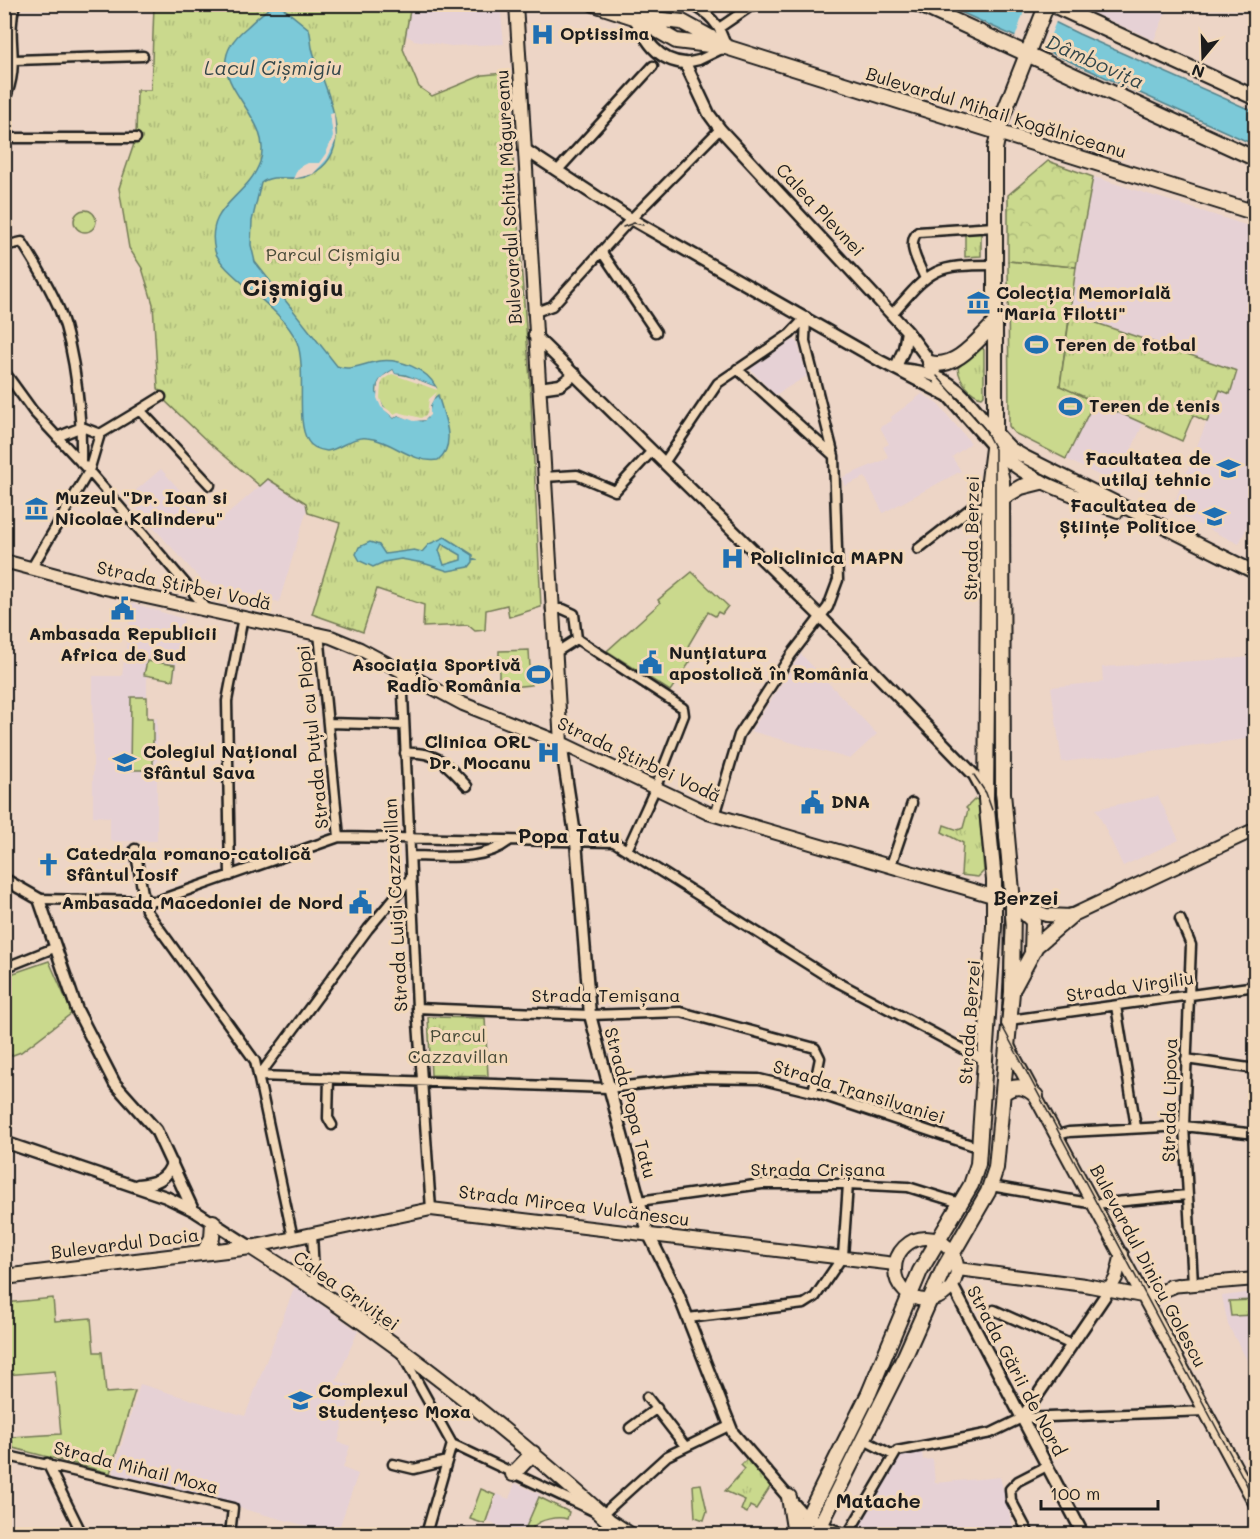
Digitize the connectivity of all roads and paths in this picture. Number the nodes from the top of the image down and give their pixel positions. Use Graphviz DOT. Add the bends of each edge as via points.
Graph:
graph roads {
  1 [pos="516,4"];
  2 [pos="594,4"];
  3 [pos="689,4"];
  4 [pos="754,4"];
  5 [pos="918,4"];
  6 [pos="656,5"];
  7 [pos="15,7"];
  8 [pos="1047,7"];
  9 [pos="4,17"];
  10 [pos="634,17"];
  11 [pos="719,28"];
  12 [pos="726,47"];
  13 [pos="9,48"];
  14 [pos="1029,49"];
  15 [pos="143,56"];
  16 [pos="15,60"];
  17 [pos="686,63"];
  18 [pos="653,66"];
  19 [pos="1256,98"];
  20 [pos="4,101"];
  21 [pos="720,129"];
  22 [pos="997,132"];
  23 [pos="4,138"];
  24 [pos="136,138"];
  25 [pos="524,149"];
  26 [pos="1256,159"];
  27 [pos="557,171"];
  28 [pos="1255,195"];
  29 [pos="1252,212"];
  30 [pos="627,223"];
  31 [pos="994,226"];
  32 [pos="5,244"];
  33 [pos="601,251"];
  34 [pos="995,265"];
  35 [pos="925,279"];
  36 [pos="533,313"];
  37 [pos="892,314"];
  38 [pos="806,317"];
  39 [pos="995,323"];
  40 [pos="907,331"];
  41 [pos="656,332"];
  42 [pos="534,335"];
  43 [pos="930,363"];
  44 [pos="737,369"];
  45 [pos="895,369"];
  46 [pos="4,371"];
  47 [pos="575,374"];
  48 [pos="937,376"];
  49 [pos="539,388"];
  50 [pos="948,396"];
  51 [pos="161,397"];
  52 [pos="140,410"];
  53 [pos="82,427"];
  54 [pos="995,432"];
  55 [pos="100,434"];
  56 [pos="57,437"];
  57 [pos="995,449"];
  58 [pos="652,451"];
  59 [pos="834,456"];
  60 [pos="81,463"];
  61 [pos="664,463"];
  62 [pos="89,471"];
  63 [pos="544,477"];
  64 [pos="1041,482"];
  65 [pos="210,485"];
  66 [pos="1002,498"];
  67 [pos="988,507"];
  68 [pos="1161,526"];
  69 [pos="918,549"];
  70 [pos="4,561"];
  71 [pos="31,569"];
  72 [pos="1256,573"];
  73 [pos="208,609"];
  74 [pos="551,609"];
  75 [pos="243,617"];
  76 [pos="821,617"];
  77 [pos="319,633"];
  78 [pos="577,639"];
  79 [pos="555,653"];
  80 [pos="402,672"];
  81 [pos="328,723"];
  82 [pos="404,725"];
  83 [pos="561,743"];
  84 [pos="405,753"];
  85 [pos="1003,774"];
  86 [pos="981,777"];
  87 [pos="467,786"];
  88 [pos="655,789"];
  89 [pos="912,803"];
  90 [pos="715,816"];
  91 [pos="1256,829"];
  92 [pos="339,837"];
  93 [pos="410,839"];
  94 [pos="508,841"];
  95 [pos="576,841"];
  96 [pos="628,848"];
  97 [pos="135,849"];
  98 [pos="411,856"];
  99 [pos="891,865"];
  100 [pos="230,876"];
  101 [pos="411,878"];
  102 [pos="4,879"];
  103 [pos="994,896"];
  104 [pos="39,899"];
  105 [pos="1013,902"];
  106 [pos="143,903"];
  107 [pos="1071,916"];
  108 [pos="1180,919"];
  109 [pos="54,948"];
  110 [pos="1031,953"];
  111 [pos="4,968"];
  112 [pos="1256,986"];
  113 [pos="1012,992"];
  114 [pos="1189,996"];
  115 [pos="1116,1006"];
  116 [pos="417,1008"];
  117 [pos="590,1015"];
  118 [pos="1009,1020"];
  119 [pos="1007,1044"];
  120 [pos="1186,1059"];
  121 [pos="986,1060"];
  122 [pos="1256,1069"];
  123 [pos="259,1076"];
  124 [pos="329,1078"];
  125 [pos="422,1081"];
  126 [pos="608,1088"];
  127 [pos="813,1092"];
  128 [pos="1003,1093"];
  129 [pos="1036,1096"];
  130 [pos="332,1125"];
  131 [pos="1184,1126"];
  132 [pos="1136,1127"];
  133 [pos="1256,1134"];
  134 [pos="1057,1135"];
  135 [pos="4,1142"];
  136 [pos="980,1148"];
  137 [pos="172,1163"];
  138 [pos="848,1184"];
  139 [pos="135,1186"];
  140 [pos="991,1186"];
  141 [pos="1187,1195"];
  142 [pos="639,1201"];
  143 [pos="960,1203"];
  144 [pos="1095,1204"];
  145 [pos="431,1209"];
  146 [pos="193,1210"];
  147 [pos="213,1222"];
  148 [pos="648,1233"];
  149 [pos="312,1234"];
  150 [pos="293,1238"];
  151 [pos="937,1239"];
  152 [pos="251,1247"];
  153 [pos="953,1251"];
  154 [pos="204,1252"];
  155 [pos="1122,1254"];
  156 [pos="843,1256"];
  157 [pos="895,1264"];
  158 [pos="958,1269"];
  159 [pos="1129,1269"];
  160 [pos="4,1277"];
  161 [pos="1256,1279"];
  162 [pos="1193,1283"];
  163 [pos="952,1287"];
  164 [pos="315,1290"];
  165 [pos="1111,1290"];
  166 [pos="1142,1292"];
  167 [pos="909,1295"];
  168 [pos="929,1300"];
  169 [pos="994,1310"];
  170 [pos="688,1318"];
  171 [pos="1072,1345"];
  172 [pos="400,1351"];
  173 [pos="647,1397"];
  174 [pos="657,1408"];
  175 [pos="1206,1411"];
  176 [pos="1022,1418"];
  177 [pos="729,1426"];
  178 [pos="630,1428"];
  179 [pos="864,1440"];
  180 [pos="452,1444"];
  181 [pos="685,1446"];
  182 [pos="533,1453"];
  183 [pos="4,1455"];
  184 [pos="893,1455"];
  185 [pos="447,1461"];
  186 [pos="47,1463"];
  187 [pos="393,1464"];
  188 [pos="1047,1466"];
  189 [pos="513,1474"];
  190 [pos="789,1497"];
  191 [pos="1256,1505"];
  192 [pos="602,1515"];
  193 [pos="808,1517"];
  194 [pos="819,1529"];
  195 [pos="623,1531"];
  196 [pos="82,1534"];
  197 [pos="230,1534"];
  198 [pos="426,1534"];
  199 [pos="596,1534"];
  200 [pos="797,1534"];
  201 [pos="847,1534"];
  202 [pos="1029,1534"];
  203 [pos="1083,1534"];
  1 -- 25 [label="main road, Bulevardul Schitu Măgureanu"];
  2 -- 10 [label="main road"];
  3 -- 11 [label="street" via="709,15"];
  4 -- 11 [label="street"];
  5 -- 14 [label="main road"];
  6 -- 10 [label="street"];
  7 -- 9 [label="street"];
  7 -- 13 [label="street"];
  8 -- 14 [label="main road"];
  8 -- 19 [label="main road"];
  10 -- 12 [label="main road, Bulevardul Mihail Kogălniceanu" via="675,41"];
  10 -- 12 [label="main road, Bulevardul Mihail Kogălniceanu" via="682,22"];
  10 -- 17 [label="street" via="657,52"];
  11 -- 12 [label="street"];
  12 -- 17 [label="street"];
  12 -- 22 [label="main road, Bulevardul Mihail Kogălniceanu"];
  13 -- 16 [label="street"];
  14 -- 22 [label="main road"];
  14 -- 26 [label="main road"];
  15 -- 16 [label="street"];
  16 -- 20 [label="street"];
  17 -- 21 [label="street, Calea Plevnei"];
  18 -- 27 [label="street"];
  21 -- 30 [label="street"];
  21 -- 37 [label="street, Calea Plevnei"];
  22 -- 29 [label="main road, Bulevardul Mihail Kogălniceanu"];
  22 -- 31 [label="main road"];
  23 -- 24 [label="street"];
  25 -- 27 [label="street, Calea Plevnei"];
  25 -- 36 [label="main road, Bulevardul Schitu Măgureanu"];
  27 -- 30 [label="street, Calea Plevnei"];
  28 -- 29 [label="street"];
  30 -- 33 [label="street"];
  30 -- 38 [label="street, Calea Plevnei" via="643,225"];
  31 -- 34 [label="main road"];
  31 -- 35 [label="street" via="918,232 912,246"];
  32 -- 53 [label="street" via="22,242 50,290 64,326"];
  33 -- 36 [label="street" via="552,306"];
  33 -- 41 [label="street"];
  34 -- 35 [label="street" via="949,266"];
  34 -- 39 [label="main road"];
  35 -- 37 [label="street"];
  36 -- 42 [label="main road, Bulevardul Schitu Măgureanu"];
  37 -- 40 [label="street, Calea Plevnei"];
  38 -- 44 [label="street" via="790,334"];
  38 -- 45 [label="street, Calea Plevnei"];
  38 -- 59 [label="street" via="805,341"];
  39 -- 43 [label="main road" via="950,363"];
  39 -- 54 [label="main road"];
  40 -- 43 [label="street, Calea Plevnei"];
  40 -- 45 [label="street"];
  42 -- 47 [label="street"];
  42 -- 49 [label="main road, Bulevardul Schitu Măgureanu"];
  43 -- 48 [label="street, Calea Plevnei"];
  44 -- 59 [label="street"];
  44 -- 61 [label="street" via="718,383"];
  45 -- 48 [label="street"];
  45 -- 50 [label="street, Calea Plevnei"];
  46 -- 56 [label="street"];
  47 -- 49 [label="street" via="560,385"];
  47 -- 58 [label="street"];
  48 -- 50 [label="street, Calea Plevnei"];
  48 -- 54 [label="street, Calea Plevnei" via="952,383"];
  49 -- 63 [label="main road, Bulevardul Schitu Măgureanu"];
  50 -- 57 [label="street, Calea Plevnei"];
  51 -- 52 [label="street"];
  52 -- 55 [label="street"];
  52 -- 65 [label="street"];
  53 -- 55 [label="street"];
  53 -- 56 [label="street"];
  53 -- 60 [label="street"];
  54 -- 57 [label="main road"];
  54 -- 68 [label="main road, Calea Plevnei" via="1017,453"];
  55 -- 62 [label="street"];
  56 -- 60 [label="street"];
  57 -- 64 [label="main road, Calea Plevnei" via="1011,465"];
  57 -- 66 [label="main road, Strada Berzei"];
  57 -- 67 [label="main road, Strada Berzei"];
  58 -- 61 [label="street"];
  58 -- 63 [label="street" via="615,491 577,475"];
  59 -- 76 [label="street" via="838,580"];
  60 -- 62 [label="street"];
  61 -- 76 [label="street"];
  62 -- 71 [label="street"];
  62 -- 73 [label="street"];
  63 -- 74 [label="main road, Bulevardul Schitu Măgureanu"];
  64 -- 66 [label="main road"];
  64 -- 68 [label="main road, Calea Plevnei"];
  66 -- 85 [label="main road, Strada Berzei"];
  67 -- 69 [label="street" via="971,508"];
  67 -- 86 [label="main road, Strada Berzei"];
  68 -- 72 [label="main road, Calea Plevnei"];
  70 -- 71 [label="main road, Strada Știrbei Vodă"];
  71 -- 73 [label="main road, Strada Știrbei Vodă"];
  73 -- 75 [label="main road, Strada Știrbei Vodă"];
  74 -- 78 [label="street" via="574,614"];
  74 -- 79 [label="main road, Bulevardul Schitu Măgureanu"];
  75 -- 77 [label="main road, Strada Știrbei Vodă"];
  75 -- 100 [label="street" via="226,702"];
  76 -- 86 [label="street"];
  76 -- 90 [label="street" via="739,735"];
  77 -- 80 [label="main road, Strada Știrbei Vodă"];
  77 -- 81 [label="street, Strada Puțul cu Plopi"];
  78 -- 79 [label="street"];
  78 -- 88 [label="street" via="683,708 684,715"];
  79 -- 83 [label="main road, Bulevardul Schitu Măgureanu"];
  80 -- 82 [label="street, Strada Luigi Cazzavillan"];
  80 -- 83 [label="main road, Strada Știrbei Vodă" via="463,704"];
  81 -- 82 [label="street"];
  81 -- 92 [label="street, Strada Puțul cu Plopi"];
  82 -- 84 [label="street, Strada Luigi Cazzavillan"];
  83 -- 88 [label="main road, Strada Știrbei Vodă"];
  83 -- 95 [label="street, Strada Popa Tatu"];
  84 -- 87 [label="street" via="437,757"];
  84 -- 93 [label="street, Strada Luigi Cazzavillan"];
  85 -- 86 [label="street"];
  85 -- 105 [label="main road, Strada Berzei"];
  86 -- 103 [label="main road, Strada Berzei"];
  88 -- 90 [label="main road, Strada Știrbei Vodă"];
  88 -- 96 [label="street"];
  89 -- 99 [label="street"];
  90 -- 99 [label="main road, Strada Știrbei Vodă"];
  91 -- 107 [label="main road, Strada Știrbei Vodă"];
  92 -- 93 [label="street"];
  92 -- 100 [label="street"];
  93 -- 94 [label="street"];
  93 -- 98 [label="street, Strada Luigi Cazzavillan"];
  94 -- 95 [label="street"];
  94 -- 98 [label="street" via="495,849 470,855"];
  95 -- 96 [label="street" via="614,842"];
  95 -- 117 [label="street, Strada Popa Tatu"];
  96 -- 121 [label="street" via="828,977"];
  97 -- 106 [label="street"];
  98 -- 101 [label="street, Strada Luigi Cazzavillan"];
  99 -- 103 [label="main road, Strada Știrbei Vodă"];
  100 -- 106 [label="street"];
  101 -- 116 [label="street, Strada Luigi Cazzavillan"];
  101 -- 123 [label="street" via="368,929"];
  102 -- 104 [label="street"];
  103 -- 105 [label="main road, Strada Știrbei Vodă"];
  103 -- 121 [label="main road, Strada Berzei"];
  104 -- 106 [label="street"];
  104 -- 109 [label="street"];
  105 -- 107 [label="main road, Strada Știrbei Vodă" via="1041,914"];
  105 -- 110 [label="main road" via="1033,921"];
  105 -- 113 [label="main road, Strada Berzei"];
  106 -- 123 [label="street" via="253,1056"];
  107 -- 110 [label="main road" via="1049,932"];
  108 -- 114 [label="street, Strada Lipova" via="1191,945"];
  109 -- 111 [label="street"];
  109 -- 137 [label="street" via="69,991 107,1070 124,1096 156,1130"];
  110 -- 113 [label="main road"];
  112 -- 114 [label="street, Strada Virgiliu"];
  113 -- 118 [label="main road, Strada Berzei"];
  114 -- 115 [label="street, Strada Virgiliu"];
  114 -- 120 [label="street, Strada Lipova"];
  115 -- 118 [label="street, Strada Virgiliu"];
  115 -- 132 [label="street"];
  116 -- 117 [label="street, Strada Temișana"];
  116 -- 125 [label="street, Strada Luigi Cazzavillan"];
  117 -- 126 [label="street, Strada Popa Tatu"];
  117 -- 127 [label="street, Strada Temișana" via="690,1013 812,1047 820,1058"];
  118 -- 119 [label="main road, Strada Berzei"];
  119 -- 128 [label="main road, Strada Berzei"];
  119 -- 129 [label="main road, Bulevardul Dinicu Golescu"];
  120 -- 122 [label="street"];
  120 -- 131 [label="street, Strada Lipova"];
  121 -- 136 [label="main road, Strada Berzei"];
  123 -- 124 [label="street, Strada Transilvaniei"];
  123 -- 150 [label="street"];
  124 -- 125 [label="street, Strada Transilvaniei"];
  124 -- 130 [label="street" via="328,1118"];
  125 -- 126 [label="street, Strada Transilvaniei"];
  125 -- 145 [label="street, Strada Luigi Cazzavillan"];
  126 -- 127 [label="street, Strada Transilvaniei" via="722,1077 759,1078"];
  126 -- 142 [label="street, Strada Popa Tatu"];
  127 -- 136 [label="street, Strada Transilvaniei"];
  128 -- 129 [label="main road" via="1022,1087"];
  128 -- 140 [label="main road, Strada Berzei"];
  129 -- 134 [label="main road, Bulevardul Dinicu Golescu"];
  131 -- 132 [label="street"];
  131 -- 133 [label="street"];
  131 -- 141 [label="street, Strada Lipova"];
  132 -- 134 [label="street"];
  134 -- 144 [label="main road, Bulevardul Dinicu Golescu"];
  135 -- 139 [label="street, Calea Griviței"];
  136 -- 143 [label="main road, Strada Berzei" via="974,1178"];
  137 -- 139 [label="street" via="166,1176"];
  137 -- 146 [label="street"];
  138 -- 142 [label="street, Strada Crișana" via="762,1184"];
  138 -- 143 [label="street, Strada Crișana" via="900,1186"];
  138 -- 156 [label="street"];
  139 -- 146 [label="street, Calea Griviței"];
  140 -- 144 [label="street"];
  140 -- 153 [label="main road, Strada Berzei"];
  141 -- 144 [label="street"];
  141 -- 162 [label="street, Strada Lipova"];
  142 -- 148 [label="street, Strada Popa Tatu"];
  143 -- 151 [label="main road, Strada Berzei"];
  144 -- 155 [label="main road, Bulevardul Dinicu Golescu"];
  145 -- 148 [label="main road, Strada Mircea Vulcănescu"];
  145 -- 149 [label="main road, Strada Mircea Vulcănescu"];
  146 -- 147 [label="street, Calea Griviței"];
  147 -- 152 [label="street, Calea Griviței"];
  147 -- 154 [label="main road" via="212,1238"];
  148 -- 156 [label="main road, Strada Mircea Vulcănescu"];
  148 -- 170 [label="street, Strada Popa Tatu"];
  149 -- 150 [label="main road, Strada Mircea Vulcănescu"];
  149 -- 164 [label="street"];
  150 -- 152 [label="main road, Strada Mircea Vulcănescu"];
  151 -- 153 [label="main road"];
  151 -- 157 [label="main road" via="911,1241"];
  151 -- 167 [label="main road, Strada Berzei"];
  152 -- 154 [label="main road, Bulevardul Dacia"];
  152 -- 164 [label="main road, Calea Griviței"];
  153 -- 158 [label="main road"];
  153 -- 168 [label="main road, Strada Berzei"];
  154 -- 160 [label="main road, Bulevardul Dacia"];
  155 -- 159 [label="main road, Bulevardul Dinicu Golescu"];
  155 -- 165 [label="main road"];
  156 -- 157 [label="main road, Strada Mircea Vulcănescu"];
  156 -- 170 [label="street" via="810,1301"];
  157 -- 167 [label="main road" via="898,1282"];
  158 -- 163 [label="main road"];
  158 -- 165 [label="main road"];
  159 -- 165 [label="main road" via="1125,1280"];
  159 -- 166 [label="main road, Bulevardul Dinicu Golescu"];
  161 -- 162 [label="main road"];
  162 -- 166 [label="main road" via="1155,1294"];
  163 -- 168 [label="main road"];
  163 -- 176 [label="street, Strada Gării de Nord"];
  164 -- 172 [label="main road, Calea Griviței"];
  165 -- 166 [label="main road"];
  165 -- 171 [label="street"];
  166 -- 175 [label="main road, Bulevardul Dinicu Golescu"];
  167 -- 168 [label="main road"];
  167 -- 193 [label="main road, Strada Berzei" via="869,1394"];
  168 -- 179 [label="main road, Strada Berzei"];
  169 -- 171 [label="street"];
  170 -- 177 [label="street, Strada Popa Tatu"];
  171 -- 176 [label="street"];
  172 -- 180 [label="street"];
  172 -- 182 [label="main road, Calea Griviței"];
  173 -- 174 [label="street"];
  174 -- 178 [label="street"];
  174 -- 181 [label="street"];
  175 -- 176 [label="street"];
  175 -- 191 [label="main road, Bulevardul Dinicu Golescu"];
  176 -- 184 [label="street" via="997,1432 901,1449"];
  176 -- 188 [label="street, Strada Gării de Nord"];
  177 -- 181 [label="street"];
  177 -- 190 [label="street, Strada Popa Tatu"];
  179 -- 184 [label="street"];
  179 -- 194 [label="main road, Strada Berzei"];
  180 -- 185 [label="street"];
  180 -- 189 [label="street"];
  181 -- 192 [label="street" via="664,1458"];
  182 -- 189 [label="main road"];
  182 -- 192 [label="main road, Calea Griviței"];
  183 -- 186 [label="street, Strada Mihail Moxa"];
  184 -- 201 [label="street"];
  185 -- 187 [label="street" via="414,1468"];
  185 -- 198 [label="street"];
  186 -- 196 [label="street"];
  186 -- 197 [label="street, Strada Mihail Moxa" via="233,1508"];
  188 -- 202 [label="street" via="1010,1489 1011,1500"];
  188 -- 203 [label="street, Strada Gării de Nord"];
  189 -- 192 [label="street"];
  190 -- 193 [label="street, Strada Popa Tatu"];
  190 -- 200 [label="main road"];
  192 -- 195 [label="main road, Calea Griviței"];
  193 -- 194 [label="street, Strada Popa Tatu"];
  193 -- 200 [label="main road, Strada Berzei"];
  194 -- 201 [label="street"];
  195 -- 199 [label="street"];
}
